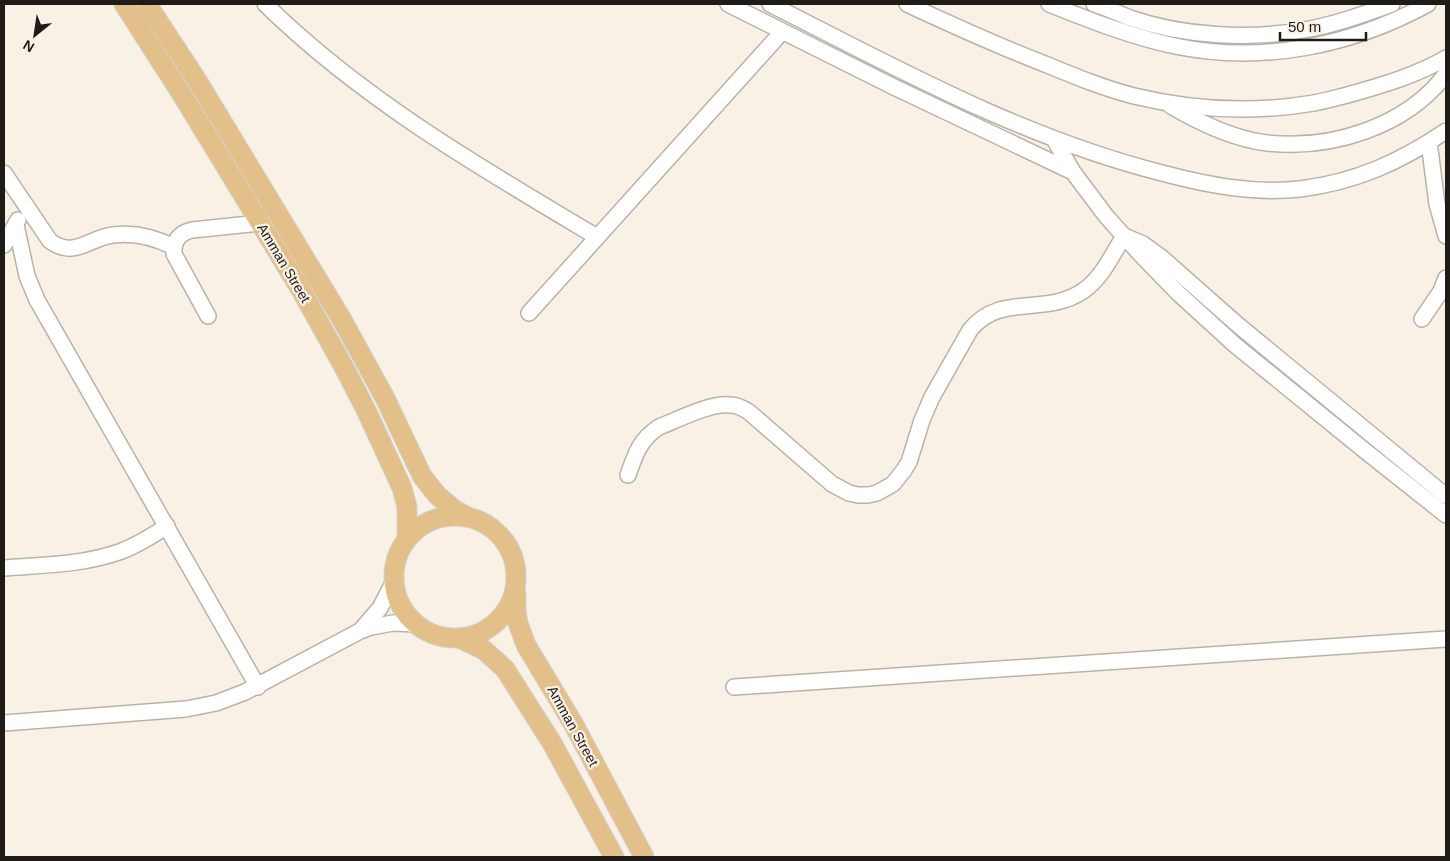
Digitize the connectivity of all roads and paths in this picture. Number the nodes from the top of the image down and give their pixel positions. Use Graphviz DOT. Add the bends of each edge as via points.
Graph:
graph roads {
  1 [pos="124,4"];
  2 [pos="147,4"];
  3 [pos="265,4"];
  4 [pos="728,4"];
  5 [pos="770,4"];
  6 [pos="907,4"];
  7 [pos="1048,4"];
  8 [pos="1094,4"];
  9 [pos="1392,4"];
  10 [pos="1428,4"];
  11 [pos="782,32"];
  12 [pos="1446,58"];
  13 [pos="1446,74"];
  14 [pos="1164,102"];
  15 [pos="1446,131"];
  16 [pos="1054,139"];
  17 [pos="1429,142"];
  18 [pos="1073,172"];
  19 [pos="4,173"];
  20 [pos="26,206"];
  21 [pos="260,223"];
  22 [pos="16,225"];
  23 [pos="1124,236"];
  24 [pos="1446,236"];
  25 [pos="598,237"];
  26 [pos="4,245"];
  27 [pos="174,247"];
  28 [pos="1446,278"];
  29 [pos="530,313"];
  30 [pos="208,316"];
  31 [pos="1422,319"];
  32 [pos="628,475"];
  33 [pos="1446,496"];
  34 [pos="1446,515"];
  35 [pos="466,516"];
  36 [pos="167,526"];
  37 [pos="407,538"];
  38 [pos="4,568"];
  39 [pos="394,581"];
  40 [pos="516,590"];
  41 [pos="416,624"];
  42 [pos="360,631"];
  43 [pos="459,638"];
  44 [pos="1446,639"];
  45 [pos="258,686"];
  46 [pos="734,687"];
  47 [pos="4,723"];
  48 [pos="614,857"];
  49 [pos="644,857"];
  1 -- 21 [label="main road, Amman Street"];
  2 -- 35 [label="main road, Amman Street" via="341,318 385,398 422,476 441,499"];
  3 -- 25 [label="street" via="326,59 405,118 486,171"];
  4 -- 11 [label="street"];
  5 -- 16 [label="street" via="914,77"];
  6 -- 14 [label="street" via="998,46 1105,88"];
  7 -- 10 [label="street" via="1155,41 1197,50 1240,53 1284,51 1326,44 1383,25"];
  8 -- 9 [label="street" via="1155,25 1238,35 1304,30"];
  11 -- 18 [label="street"];
  11 -- 25 [label="street"];
  12 -- 14 [label="street" via="1396,80 1315,103 1224,108"];
  13 -- 14 [label="street" via="1422,99 1376,127 1303,144 1266,143 1237,136 1202,123"];
  15 -- 17 [label="street"];
  16 -- 17 [label="street" via="1094,154 1178,177 1259,190 1299,189 1357,177 1394,162"];
  16 -- 18 [label="street"];
  17 -- 24 [label="street" via="1437,204"];
  18 -- 23 [label="street"];
  19 -- 20 [label="street"];
  20 -- 22 [label="street"];
  20 -- 27 [label="street" via="50,241 62,248 82,247 103,237 122,234 149,236"];
  21 -- 27 [label="street" via="185,231 175,240"];
  21 -- 37 [label="main road, Amman Street" via="368,412 405,497"];
  22 -- 26 [label="street"];
  22 -- 36 [label="street" via="27,276 37,300"];
  23 -- 32 [label="street" via="1100,274 1075,296 1049,304 1001,309 976,323 932,397 909,462 885,490 868,495 841,489 749,412 730,404 710,407 651,432 639,446"];
  23 -- 33 [label="street" via="1161,257 1238,326"];
  23 -- 34 [label="street" via="1178,293 1235,345"];
  25 -- 29 [label="street"];
  27 -- 30 [label="street" via="174,254"];
  28 -- 31 [label="street"];
  35 -- 37 [label="main road" via="440,517 427,522"];
  35 -- 40 [label="main road" via="492,527 502,537 515,562"];
  36 -- 38 [label="street" via="137,544 104,557"];
  36 -- 45 [label="street"];
  37 -- 39 [label="main road" via="396,559"];
  39 -- 41 [label="main road" via="401,605"];
  39 -- 42 [label="street" via="380,608"];
  40 -- 43 [label="main road" via="512,602 496,624 472,636"];
  40 -- 49 [label="main road, Amman Street" via="521,634"];
  41 -- 42 [label="street" via="393,622"];
  41 -- 43 [label="main road" via="436,635"];
  42 -- 45 [label="street"];
  43 -- 48 [label="main road, Amman Street" via="484,650 505,669 552,743"];
  44 -- 46 [label="street"];
  45 -- 47 [label="street" via="216,703 186,709"];
}
